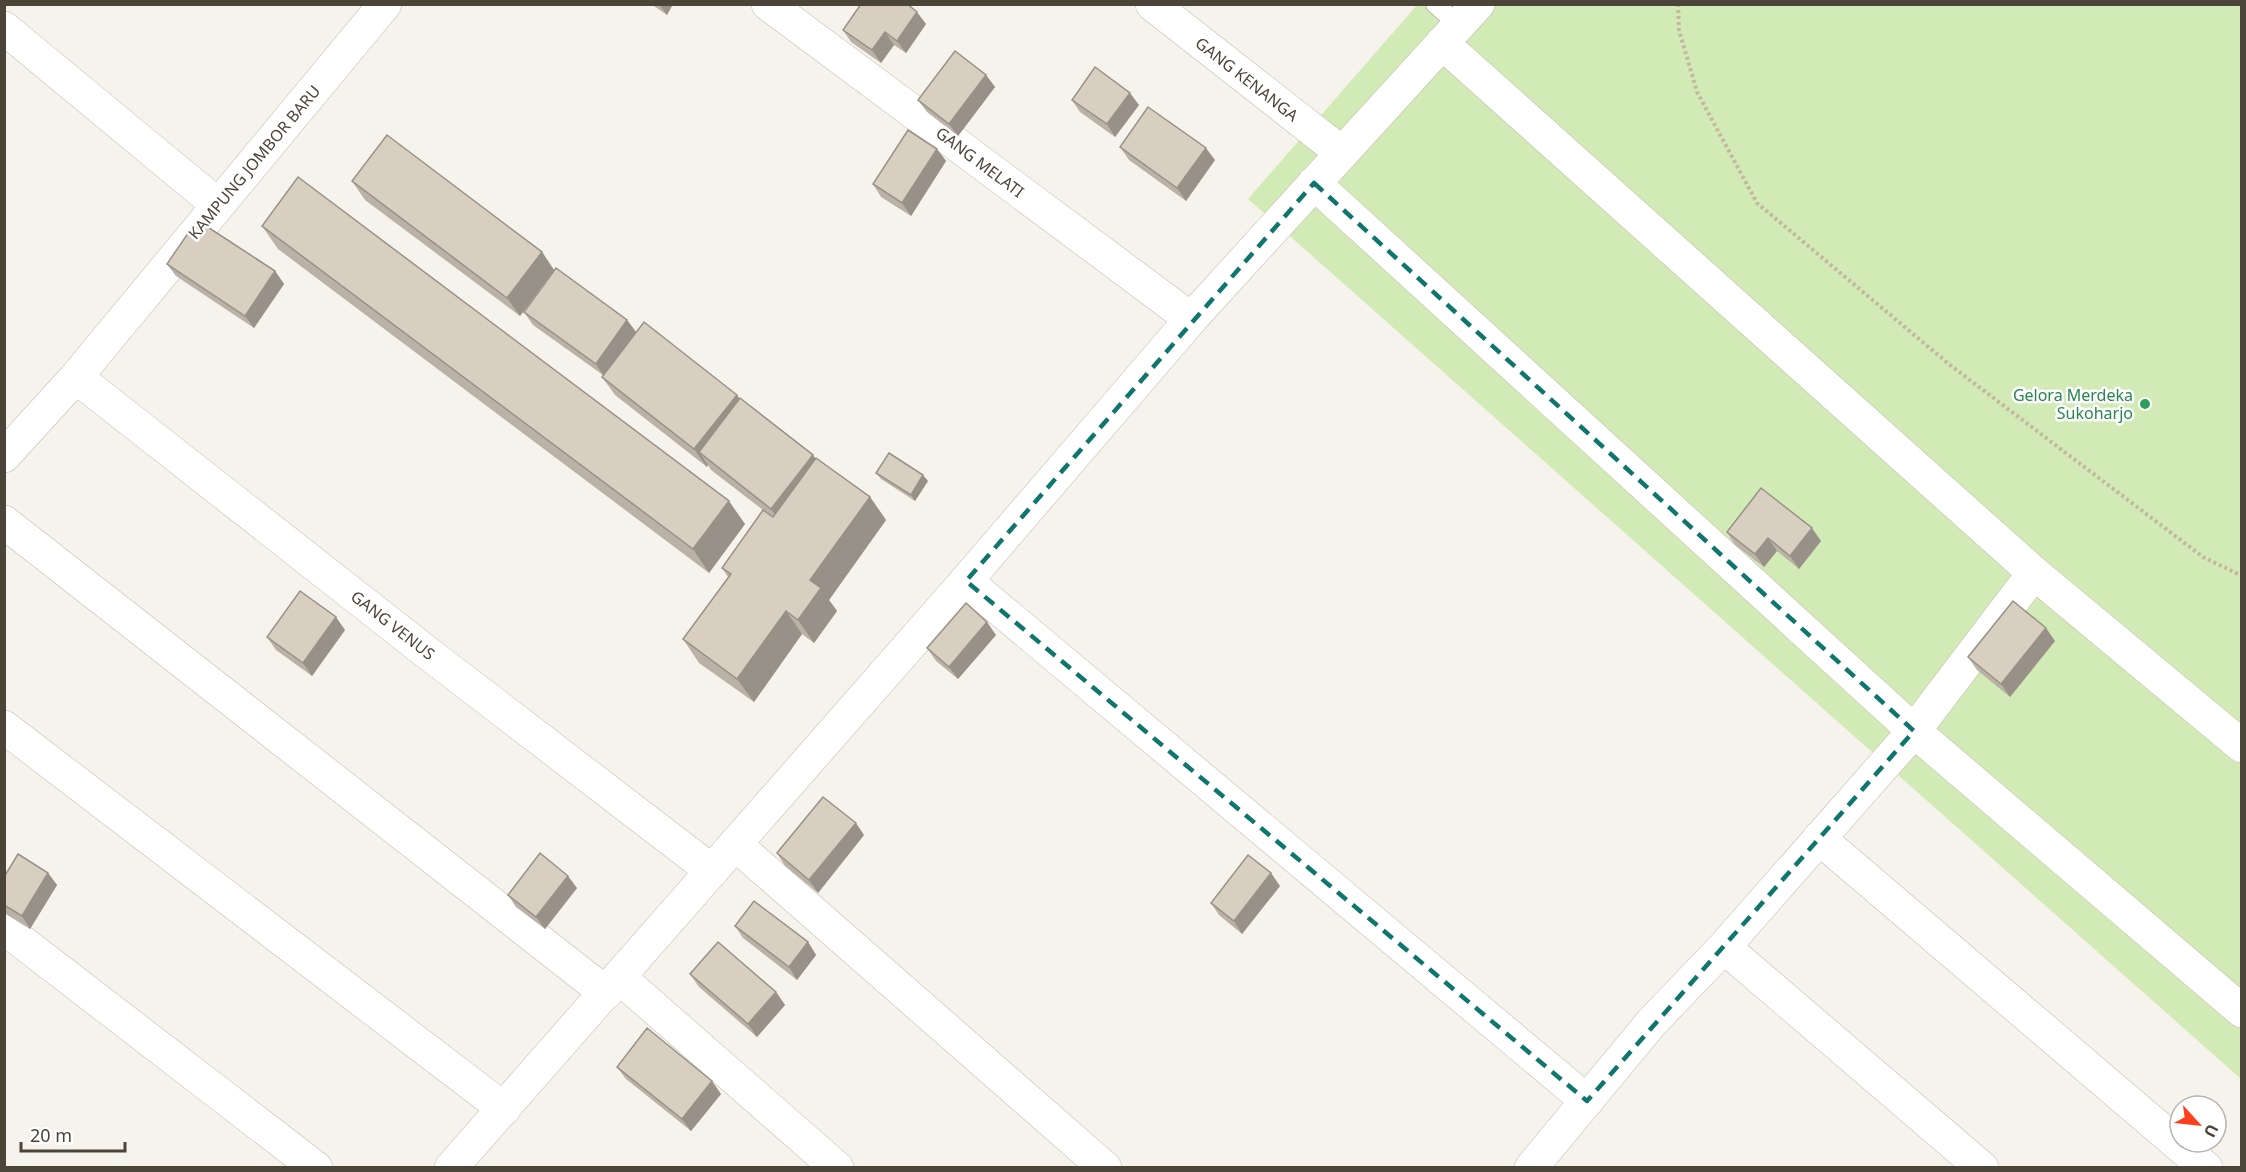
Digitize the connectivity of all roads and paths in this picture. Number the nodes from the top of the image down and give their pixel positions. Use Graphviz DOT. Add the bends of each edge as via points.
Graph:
graph roads {
  1 [pos="385,4"];
  2 [pos="768,4"];
  3 [pos="1152,4"];
  4 [pos="1678,4"];
  5 [pos="1453,19"];
  6 [pos="4,28"];
  7 [pos="1342,153"];
  8 [pos="1314,183"];
  9 [pos="218,206"];
  10 [pos="1191,319"];
  11 [pos="76,376"];
  12 [pos="4,456"];
  13 [pos="4,522"];
  14 [pos="2034,573"];
  15 [pos="2241,576"];
  16 [pos="966,581"];
  17 [pos="4,727"];
  18 [pos="1914,731"];
  19 [pos="2241,746"];
  20 [pos="1819,838"];
  21 [pos="735,844"];
  22 [pos="712,871"];
  23 [pos="4,928"];
  24 [pos="1724,947"];
  25 [pos="612,985"];
  26 [pos="2241,1011"];
  27 [pos="1587,1101"];
  28 [pos="504,1109"];
  29 [pos="1538,1165"];
  30 [pos="316,1167"];
  31 [pos="451,1167"];
  32 [pos="837,1167"];
  33 [pos="1105,1167"];
  34 [pos="1982,1167"];
  35 [pos="2206,1167"];
  1 -- 9 [label="street, KAMPUNG JOMBOR BARU"];
  2 -- 10 [label="street, GANG MELATI"];
  3 -- 7 [label="street, GANG KENANGA"];
  4 -- 15 [label="path" via="1679,30 1697,92 1757,203 1950,365 2203,557"];
  5 -- 7 [label="street"];
  5 -- 14 [label="street"];
  6 -- 9 [label="street"];
  7 -- 8 [label="street"];
  8 -- 10 [label="street"];
  8 -- 18 [label="street"];
  9 -- 11 [label="street, KAMPUNG JOMBOR BARU"];
  10 -- 16 [label="street"];
  11 -- 12 [label="street, KAMPUNG JOMBOR BARU"];
  11 -- 22 [label="street, GANG VENUS"];
  13 -- 25 [label="street"];
  14 -- 18 [label="street"];
  14 -- 19 [label="street"];
  16 -- 21 [label="street"];
  16 -- 27 [label="street"];
  17 -- 28 [label="street"];
  18 -- 20 [label="street"];
  18 -- 26 [label="street"];
  20 -- 24 [label="street"];
  20 -- 35 [label="street"];
  21 -- 22 [label="street"];
  21 -- 33 [label="street"];
  22 -- 25 [label="street"];
  23 -- 30 [label="street"];
  24 -- 27 [label="street" via="1652,1022"];
  24 -- 34 [label="street"];
  25 -- 28 [label="street"];
  25 -- 32 [label="street"];
  27 -- 29 [label="street"];
  28 -- 31 [label="street"];
}
